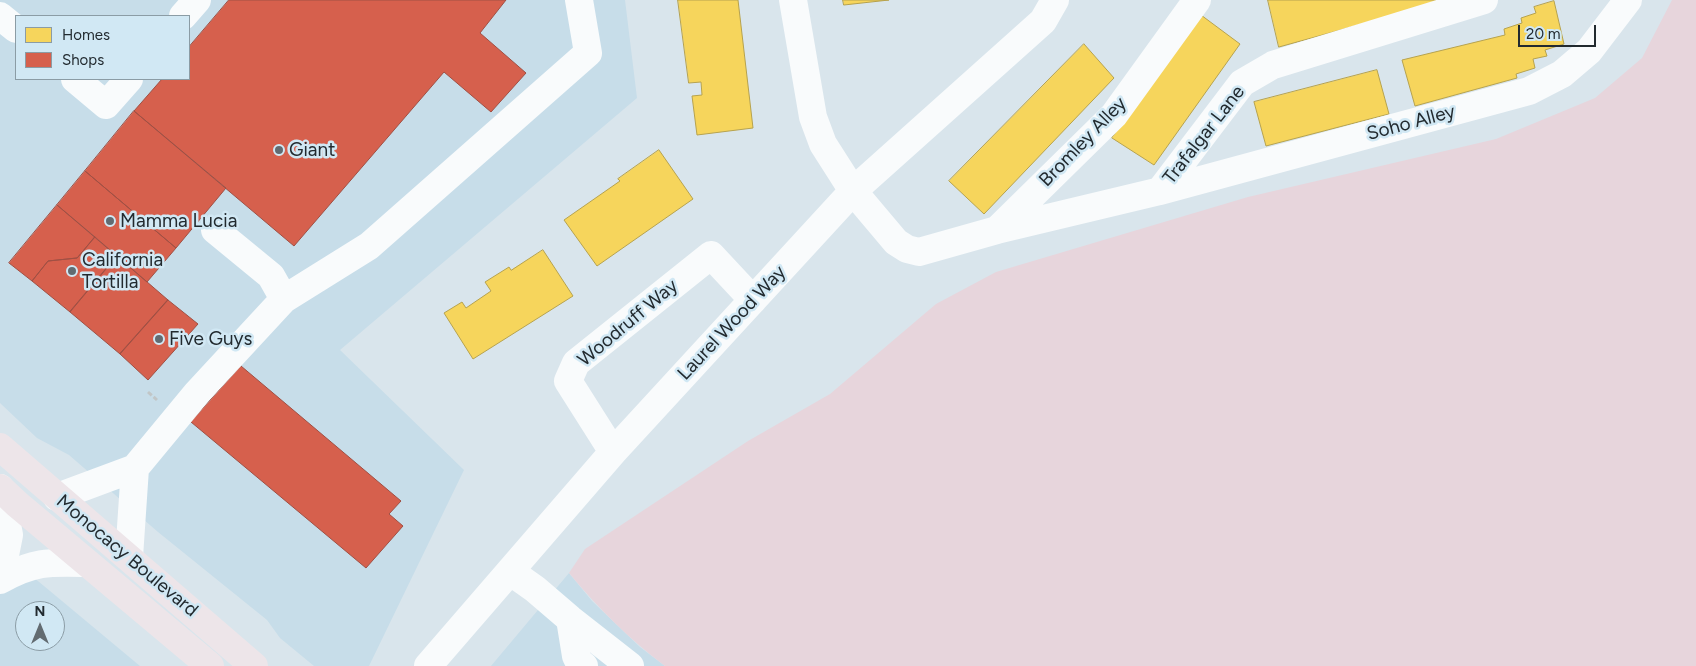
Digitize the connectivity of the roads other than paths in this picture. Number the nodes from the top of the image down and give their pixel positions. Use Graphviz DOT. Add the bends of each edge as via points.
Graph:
graph roads {
  1 [pos="197,0"];
  2 [pos="580,0"];
  3 [pos="792,0"];
  4 [pos="1055,0"];
  5 [pos="1197,0"];
  6 [pos="1484,0"];
  7 [pos="1628,0"];
  8 [pos="184,15"];
  9 [pos="0,16"];
  10 [pos="15,29"];
  11 [pos="76,80"];
  12 [pos="128,80"];
  13 [pos="852,191"];
  14 [pos="1160,191"];
  15 [pos="215,230"];
  16 [pos="997,230"];
  17 [pos="284,299"];
  18 [pos="753,300"];
  19 [pos="0,447"];
  20 [pos="614,452"];
  21 [pos="135,468"];
  22 [pos="0,488"];
  23 [pos="57,497"];
  24 [pos="129,557"];
  25 [pos="86,563"];
  26 [pos="511,572"];
  27 [pos="0,580"];
  28 [pos="570,619"];
  29 [pos="210,666"];
  30 [pos="254,666"];
  31 [pos="428,666"];
  32 [pos="584,666"];
  33 [pos="630,666"];
  1 -- 8 [label="street"];
  2 -- 17 [label="street" via="588,53 369,246"];
  3 -- 13 [label="street, Trafalgar Lane" via="813,117 823,144"];
  4 -- 13 [label="street, Laurel Wood Way" via="1043,21"];
  5 -- 16 [label="street, Bromley Alley" via="1114,115"];
  6 -- 14 [label="street, Trafalgar Lane" via="1273,66 1242,83"];
  7 -- 14 [label="street, Soho Alley" via="1589,51 1562,74 1529,91"];
  9 -- 10 [label="street"];
  11 -- 12 [label="street" via="106,105"];
  13 -- 16 [label="street, Trafalgar Lane" via="896,242 919,252"];
  13 -- 18 [label="street, Laurel Wood Way"];
  14 -- 16 [label="street, Trafalgar Lane"];
  15 -- 17 [label="street" via="270,276"];
  17 -- 21 [label="street" via="197,393"];
  18 -- 20 [label="street, Laurel Wood Way"];
  18 -- 20 [label="street, Woodruff Way" via="711,255 576,363 568,381"];
  19 -- 23 [label="main road, Monocacy Boulevard"];
  20 -- 26 [label="street, Laurel Wood Way"];
  21 -- 23 [label="street"];
  21 -- 24 [label="street"];
  22 -- 25 [label="main road, Monocacy Boulevard"];
  22 -- 27 [label="street" via="10,535"];
  23 -- 24 [label="main road, Monocacy Boulevard"];
  24 -- 30 [label="main road, Monocacy Boulevard"];
  25 -- 27 [label="street" via="42,562"];
  25 -- 29 [label="main road, Monocacy Boulevard"];
  26 -- 28 [label="street"];
  26 -- 31 [label="street, Laurel Wood Way"];
  28 -- 32 [label="street" via="576,656"];
  28 -- 33 [label="street"];
}
